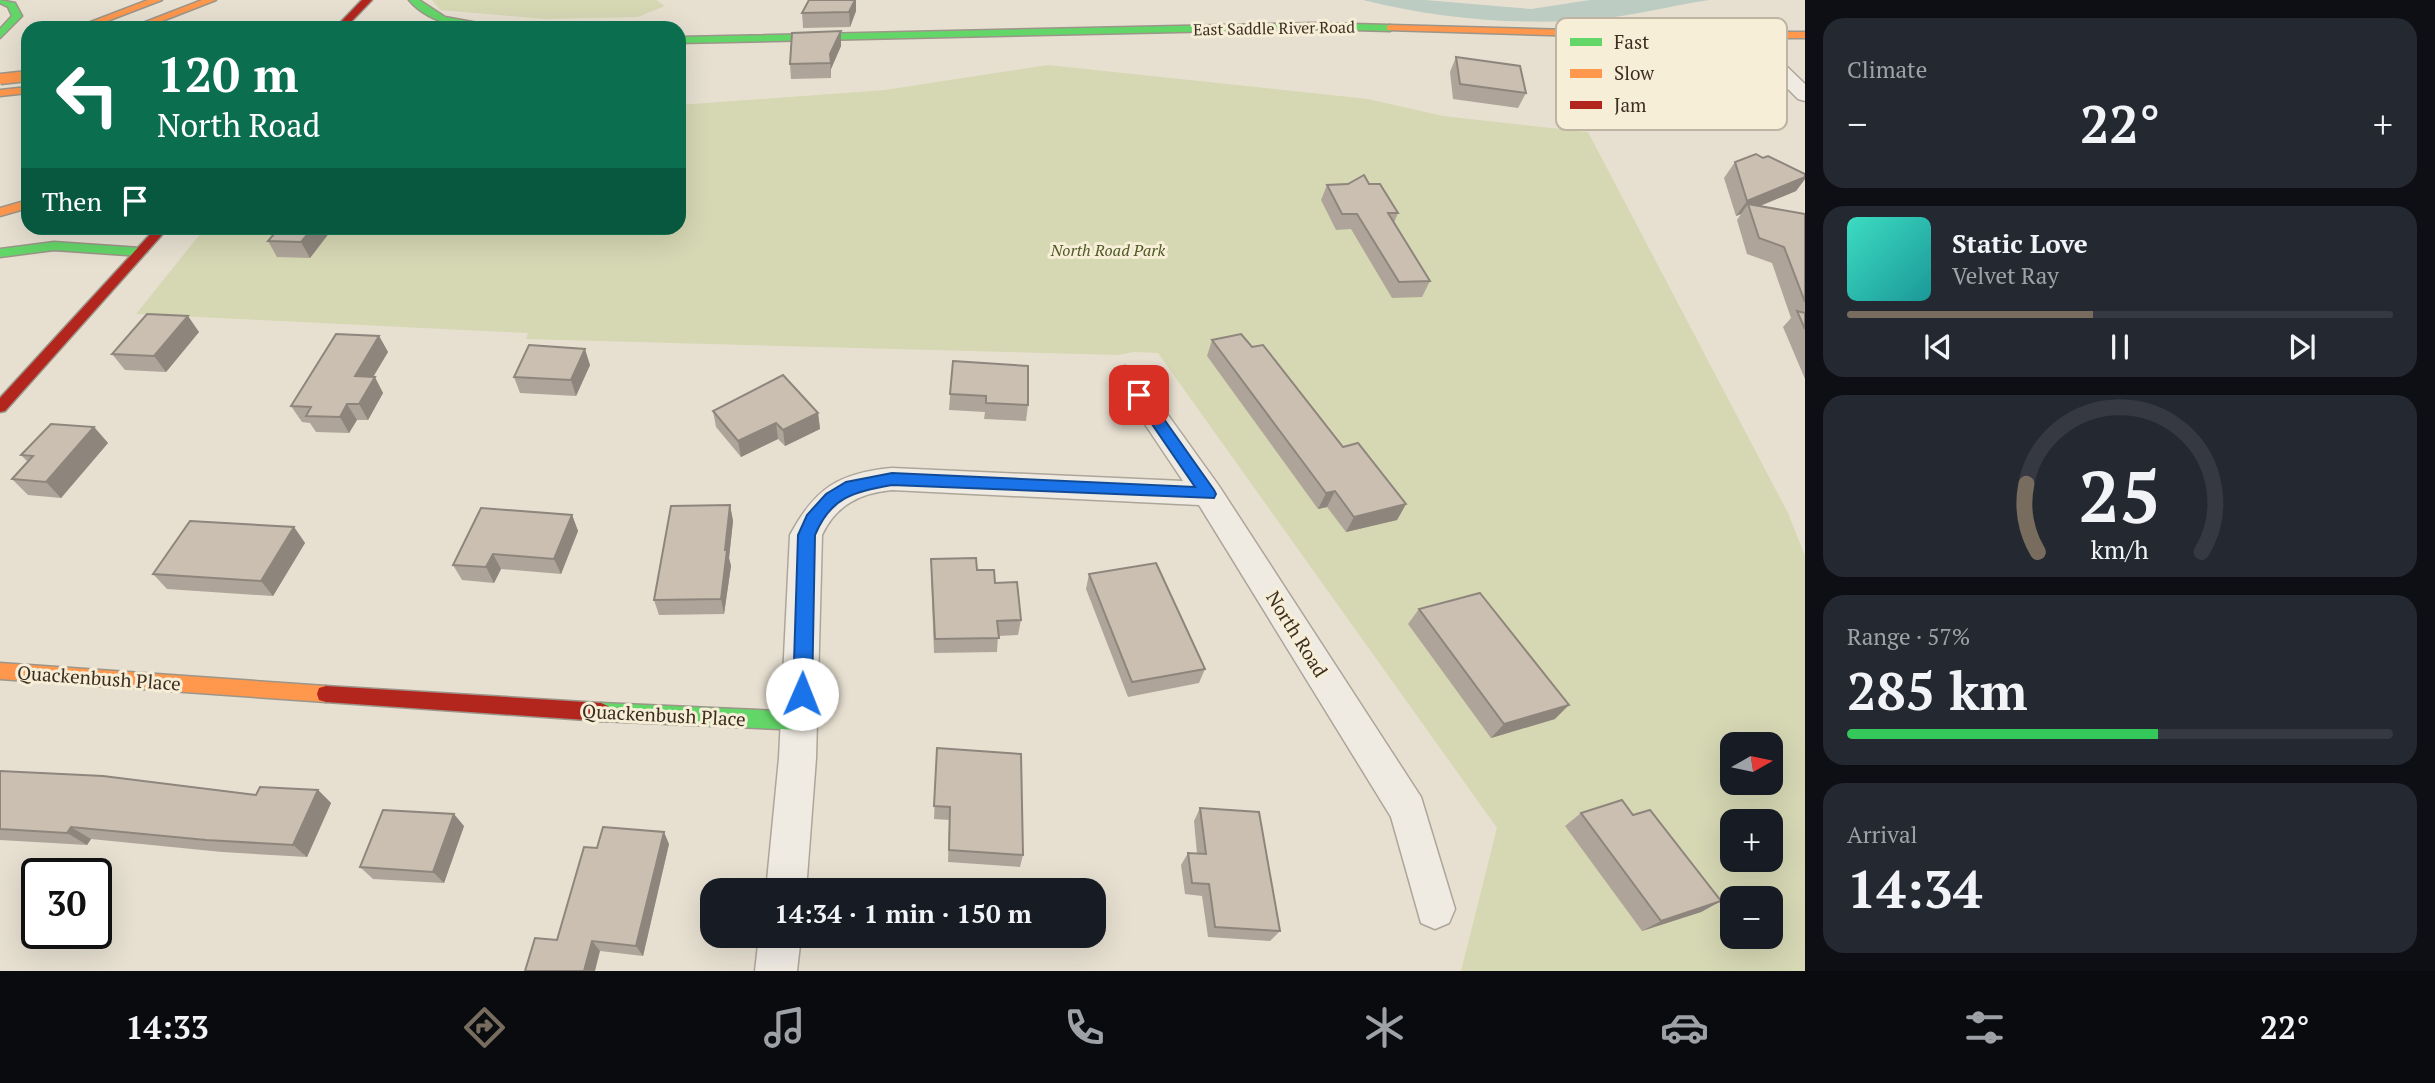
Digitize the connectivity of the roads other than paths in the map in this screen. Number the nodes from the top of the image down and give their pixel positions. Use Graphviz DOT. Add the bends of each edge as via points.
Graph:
graph roads {
  1 [pos="1,0"];
  2 [pos="157,0"];
  3 [pos="211,0"];
  4 [pos="368,0"];
  5 [pos="414,0"];
  6 [pos="99,21"];
  7 [pos="154,21"];
  8 [pos="347,21"];
  9 [pos="463,21"];
  10 [pos="1556,33"];
  11 [pos="0,35"];
  12 [pos="1787,35"];
  13 [pos="1805,35"];
  14 [pos="686,38"];
  15 [pos="21,72"];
  16 [pos="1787,77"];
  17 [pos="21,78"];
  18 [pos="0,80"];
  19 [pos="21,82"];
  20 [pos="21,91"];
  21 [pos="0,93"];
  22 [pos="1805,95"];
  23 [pos="21,206"];
  24 [pos="0,212"];
  25 [pos="156,235"];
  26 [pos="141,252"];
  27 [pos="0,253"];
  28 [pos="1125,375"];
  29 [pos="0,407"];
  30 [pos="1208,494"];
  31 [pos="0,671"];
  32 [pos="802,721"];
  33 [pos="788,878"];
  34 [pos="1435,909"];
  35 [pos="779,948"];
  36 [pos="776,971"];
  1 -- 11 [label="main road" via="12,5 17,16"];
  2 -- 6 [label="main road"];
  3 -- 7 [label="main road"];
  4 -- 8 [label="main road"];
  5 -- 9 [label="main road" via="418,8 436,16"];
  10 -- 14 [label="main road, East Saddle River Road" via="1316,26"];
  12 -- 13 [label="main road, East Saddle River Road"];
  15 -- 18 [label="main road"];
  16 -- 22 [label="street"];
  17 -- 18 [label="main road, bridge"];
  19 -- 21 [label="main road"];
  20 -- 21 [label="main road"];
  23 -- 24 [label="main road"];
  25 -- 26 [label="main road"];
  26 -- 27 [label="main road" via="54,246"];
  26 -- 29 [label="main road"];
  28 -- 30 [label="street, North Road"];
  30 -- 32 [label="street" via="892,479 852,486 831,498 815,515 806,535"];
  30 -- 34 [label="street, North Road" via="1408,810"];
  31 -- 32 [label="main road, Quackenbush Place" via="543,709"];
  32 -- 33 [label="street"];
  35 -- 36 [label="street"];
}
